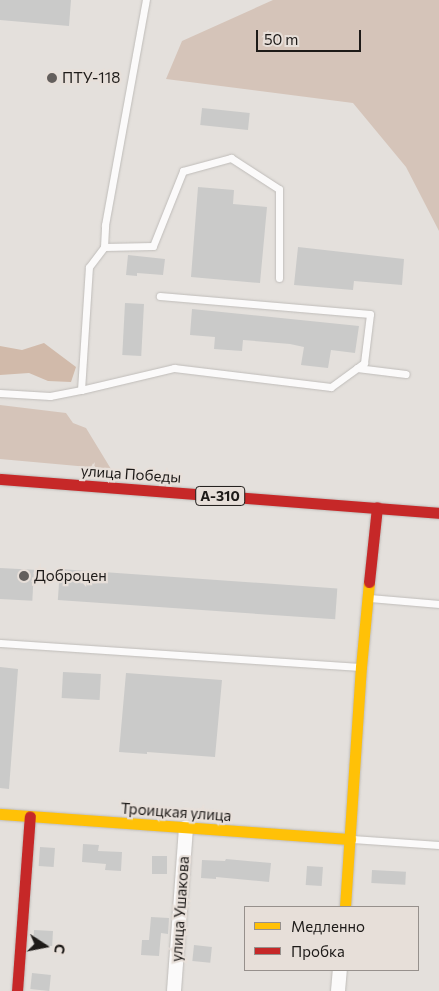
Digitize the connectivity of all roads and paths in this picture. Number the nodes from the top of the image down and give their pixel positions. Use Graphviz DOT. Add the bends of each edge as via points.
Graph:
graph roads {
  1 [pos="146,0"];
  2 [pos="104,247"];
  3 [pos="279,278"];
  4 [pos="160,296"];
  5 [pos="357,368"];
  6 [pos="406,374"];
  7 [pos="81,390"];
  8 [pos="0,393"];
  9 [pos="0,479"];
  10 [pos="377,507"];
  11 [pos="439,513"];
  12 [pos="368,598"];
  13 [pos="439,604"];
  14 [pos="0,642"];
  15 [pos="361,667"];
  16 [pos="0,814"];
  17 [pos="30,816"];
  18 [pos="186,827"];
  19 [pos="350,839"];
  20 [pos="439,845"];
  21 [pos="344,906"];
  22 [pos="340,971"];
  23 [pos="17,991"];
  24 [pos="174,991"];
  25 [pos="338,991"];
  1 -- 2 [label="lane" via="105,225"];
  2 -- 3 [label="lane" via="153,246 183,171 230,158 279,189"];
  2 -- 7 [label="lane" via="89,267"];
  4 -- 5 [label="lane" via="370,314 364,363"];
  5 -- 6 [label="lane"];
  5 -- 7 [label="lane" via="332,387 174,368"];
  7 -- 8 [label="lane" via="50,396"];
  9 -- 10 [label="main road, улица Победы / А-310"];
  10 -- 11 [label="main road, улица Победы / А-310"];
  10 -- 12 [label="main road"];
  12 -- 13 [label="lane"];
  12 -- 15 [label="main road"];
  14 -- 15 [label="lane"];
  15 -- 19 [label="main road"];
  16 -- 17 [label="main road, Троицкая улица"];
  17 -- 18 [label="main road, Троицкая улица"];
  17 -- 23 [label="main road"];
  18 -- 19 [label="main road, Троицкая улица"];
  18 -- 24 [label="street, улица Ушакова"];
  19 -- 20 [label="lane"];
  19 -- 21 [label="main road"];
  22 -- 25 [label="street"];
}
